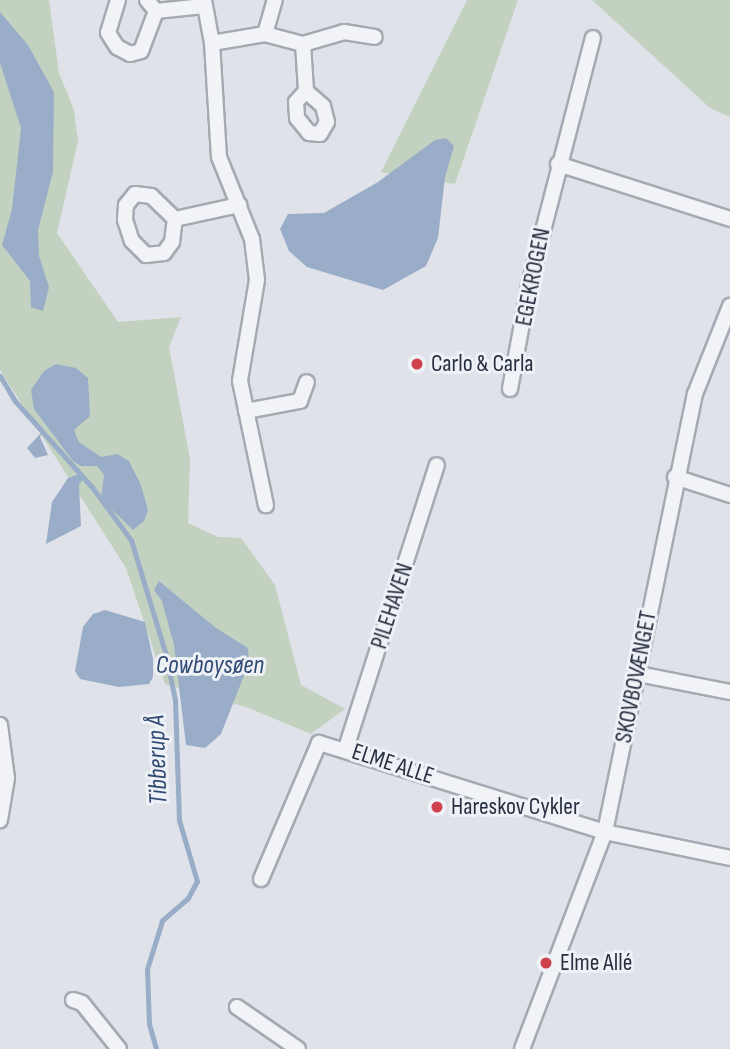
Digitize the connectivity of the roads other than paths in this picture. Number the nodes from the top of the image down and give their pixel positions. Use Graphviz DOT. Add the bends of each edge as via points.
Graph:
graph roads {
  1 [pos="118,0"];
  2 [pos="275,0"];
  3 [pos="204,3"];
  4 [pos="152,5"];
  5 [pos="265,34"];
  6 [pos="376,37"];
  7 [pos="593,38"];
  8 [pos="212,43"];
  9 [pos="303,44"];
  10 [pos="306,92"];
  11 [pos="558,164"];
  12 [pos="239,205"];
  13 [pos="175,219"];
  14 [pos="730,219"];
  15 [pos="730,306"];
  16 [pos="307,382"];
  17 [pos="510,389"];
  18 [pos="246,411"];
  19 [pos="437,465"];
  20 [pos="676,477"];
  21 [pos="730,495"];
  22 [pos="266,505"];
  23 [pos="638,674"];
  24 [pos="730,692"];
  25 [pos="0,725"];
  26 [pos="346,748"];
  27 [pos="0,820"];
  28 [pos="605,832"];
  29 [pos="730,858"];
  30 [pos="261,879"];
  31 [pos="73,1000"];
  32 [pos="237,1007"];
  33 [pos="523,1046"];
  34 [pos="119,1049"];
  35 [pos="299,1049"];
  36 [pos="539,1049"];
  1 -- 4 [label="street" via="108,33 117,47 130,54 141,51"];
  2 -- 5 [label="street"];
  3 -- 4 [label="street"];
  3 -- 8 [label="street"];
  5 -- 8 [label="street"];
  5 -- 9 [label="street"];
  6 -- 9 [label="street" via="344,32"];
  7 -- 11 [label="street, EGEKROGEN"];
  8 -- 12 [label="street" via="219,157"];
  9 -- 10 [label="street"];
  11 -- 14 [label="street"];
  11 -- 17 [label="street, EGEKROGEN"];
  12 -- 13 [label="street"];
  12 -- 18 [label="street" via="252,239 257,279 240,381"];
  13 -- 13 [label="street" via="172,242 164,253 146,255 132,241 125,205 135,194 151,196"];
  15 -- 20 [label="street, SKOVBOVÆNGET" via="695,394"];
  16 -- 18 [label="street" via="300,401"];
  18 -- 22 [label="street"];
  19 -- 26 [label="street, PILEHAVEN"];
  20 -- 21 [label="street"];
  20 -- 23 [label="street, SKOVBOVÆNGET"];
  23 -- 24 [label="street"];
  23 -- 28 [label="street, SKOVBOVÆNGET"];
  25 -- 27 [label="street" via="7,778"];
  26 -- 28 [label="street, ELME ALLE"];
  26 -- 30 [label="street, ELME ALLE" via="318,743"];
  28 -- 29 [label="street, ELME ALLE"];
  28 -- 33 [label="street, SKOVBOVÆNGET"];
  31 -- 34 [label="street" via="82,1003"];
  32 -- 35 [label="street"];
  33 -- 36 [label="street, SKOVBOVÆNGET"];
}
